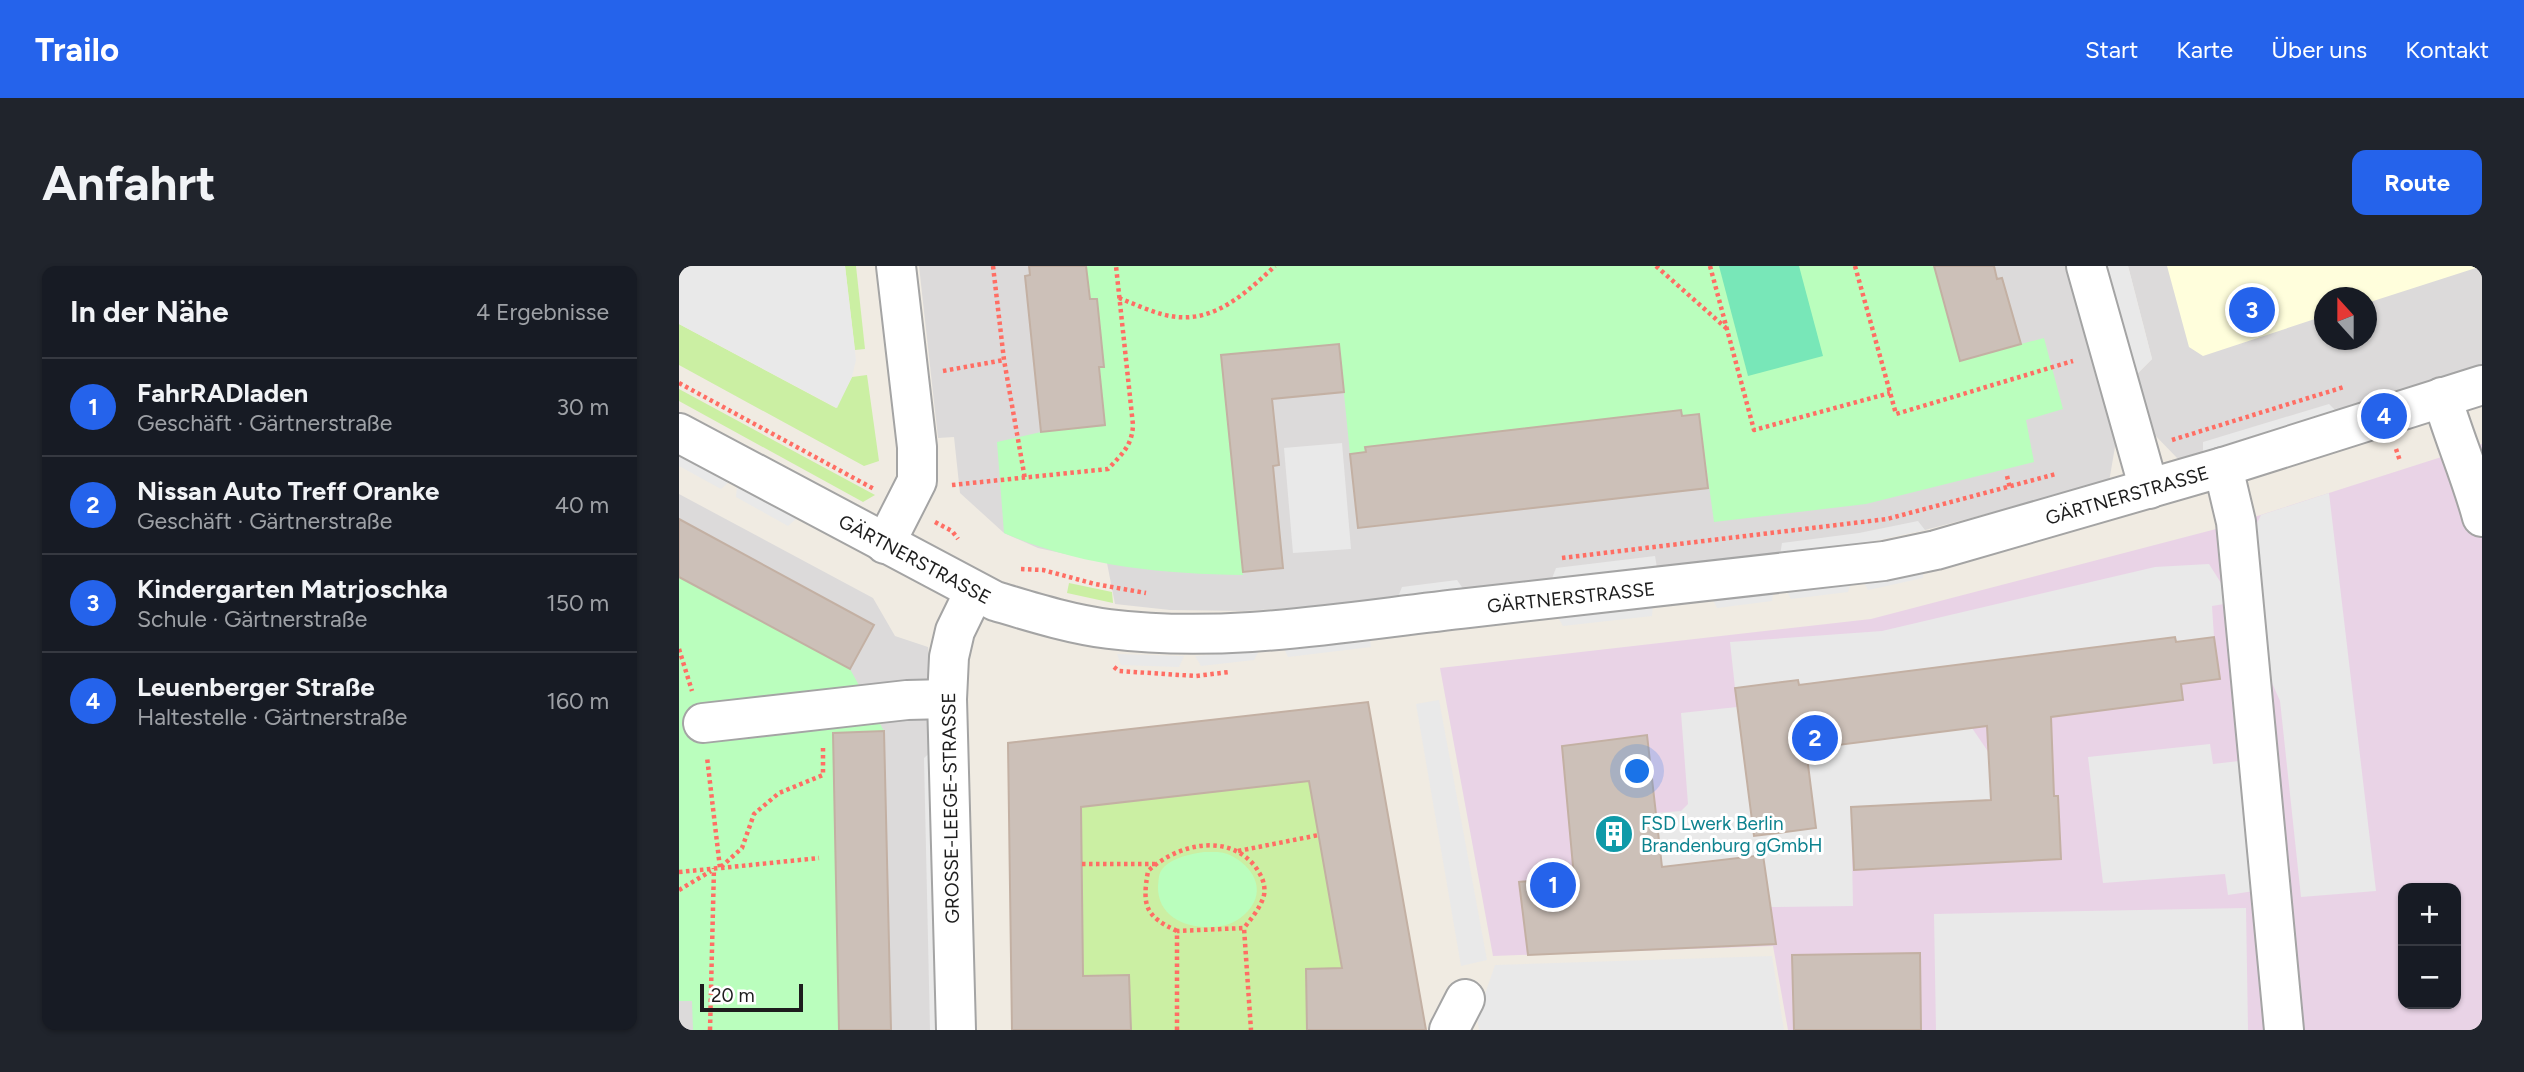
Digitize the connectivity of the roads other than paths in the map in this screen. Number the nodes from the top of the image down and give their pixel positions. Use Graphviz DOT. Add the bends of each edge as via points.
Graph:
graph roads {
  1 [pos="896,266"];
  2 [pos="2086,266"];
  3 [pos="2482,385"];
  4 [pos="2442,397"];
  5 [pos="679,433"];
  6 [pos="2223,467"];
  7 [pos="2150,489"];
  8 [pos="2482,517"];
  9 [pos="885,544"];
  10 [pos="974,592"];
  11 [pos="947,699"];
  12 [pos="703,723"];
  13 [pos="956,1030"];
  14 [pos="2284,1030"];
  1 -- 9 [label="street" via="917,481"];
  2 -- 7 [label="street"];
  3 -- 4 [label="street, GÄRTNERSTRASSE"];
  4 -- 6 [label="street, GÄRTNERSTRASSE"];
  4 -- 8 [label="street"];
  5 -- 9 [label="street, GÄRTNERSTRASSE"];
  6 -- 7 [label="street, GÄRTNERSTRASSE"];
  6 -- 14 [label="street" via="2236,522"];
  7 -- 10 [label="street, GÄRTNERSTRASSE" via="1884,561 1308,629 1200,635 1108,629 1043,615"];
  9 -- 10 [label="street, GÄRTNERSTRASSE"];
  10 -- 11 [label="street, GROSSE-LEEGE-STRASSE" via="955,631"];
  11 -- 12 [label="street"];
  11 -- 13 [label="street, GROSSE-LEEGE-STRASSE"];
}
